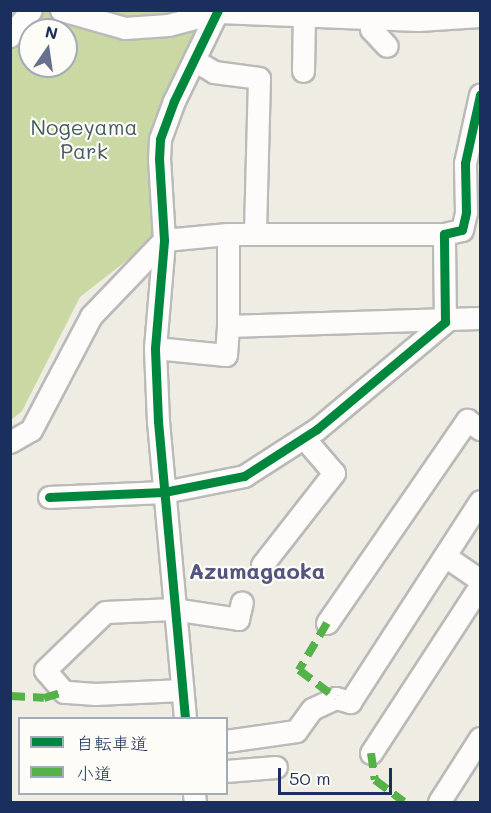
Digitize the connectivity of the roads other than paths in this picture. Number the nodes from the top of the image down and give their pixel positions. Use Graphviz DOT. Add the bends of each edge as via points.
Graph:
graph roads {
  1 [pos="31,10"];
  2 [pos="62,10"];
  3 [pos="218,11"];
  4 [pos="304,14"];
  5 [pos="480,16"];
  6 [pos="371,18"];
  7 [pos="10,36"];
  8 [pos="387,46"];
  9 [pos="194,60"];
  10 [pos="303,70"];
  11 [pos="480,95"];
  12 [pos="255,233"];
  13 [pos="228,234"];
  14 [pos="444,234"];
  15 [pos="164,240"];
  16 [pos="480,318"];
  17 [pos="445,322"];
  18 [pos="228,326"];
  19 [pos="155,348"];
  20 [pos="474,424"];
  21 [pos="304,438"];
  22 [pos="10,442"];
  23 [pos="164,492"];
  24 [pos="49,497"];
  25 [pos="480,501"];
  26 [pos="445,556"];
  27 [pos="262,565"];
  28 [pos="480,580"];
  29 [pos="480,586"];
  30 [pos="242,602"];
  31 [pos="173,609"];
  32 [pos="327,623"];
  33 [pos="182,690"];
  34 [pos="185,717"];
  35 [pos="480,738"];
  36 [pos="228,741"];
  37 [pos="371,753"];
  38 [pos="276,767"];
  39 [pos="228,771"];
  40 [pos="439,802"];
  1 -- 7 [label="street"];
  2 -- 3 [label="street" via="125,28 168,25"];
  3 -- 4 [label="street"];
  3 -- 9 [label="street"];
  4 -- 6 [label="street"];
  4 -- 10 [label="street"];
  5 -- 6 [label="street"];
  6 -- 8 [label="street" via="371,29"];
  9 -- 12 [label="street" via="214,72 260,78"];
  9 -- 15 [label="street" via="160,139"];
  11 -- 14 [label="street" via="465,163 466,212 462,230"];
  12 -- 13 [label="street"];
  12 -- 14 [label="street"];
  13 -- 15 [label="street"];
  13 -- 18 [label="street"];
  14 -- 17 [label="street"];
  15 -- 19 [label="street"];
  15 -- 22 [label="street" via="91,316 31,430"];
  16 -- 17 [label="street"];
  17 -- 18 [label="street"];
  17 -- 21 [label="street"];
  18 -- 19 [label="street" via="226,355"];
  19 -- 23 [label="street"];
  20 -- 32 [label="street"];
  21 -- 23 [label="street" via="244,476"];
  21 -- 27 [label="street" via="334,473"];
  23 -- 24 [label="street"];
  23 -- 31 [label="street"];
  25 -- 26 [label="street"];
  26 -- 28 [label="street"];
  26 -- 36 [label="street" via="350,702 336,698 312,709 296,730"];
  29 -- 37 [label="street"];
  30 -- 31 [label="street" via="238,619"];
  31 -- 33 [label="street"];
  31 -- 33 [label="street" via="105,612 45,670 64,692"];
  33 -- 34 [label="street"];
  35 -- 40 [label="street"];
  38 -- 39 [label="street"];
}
